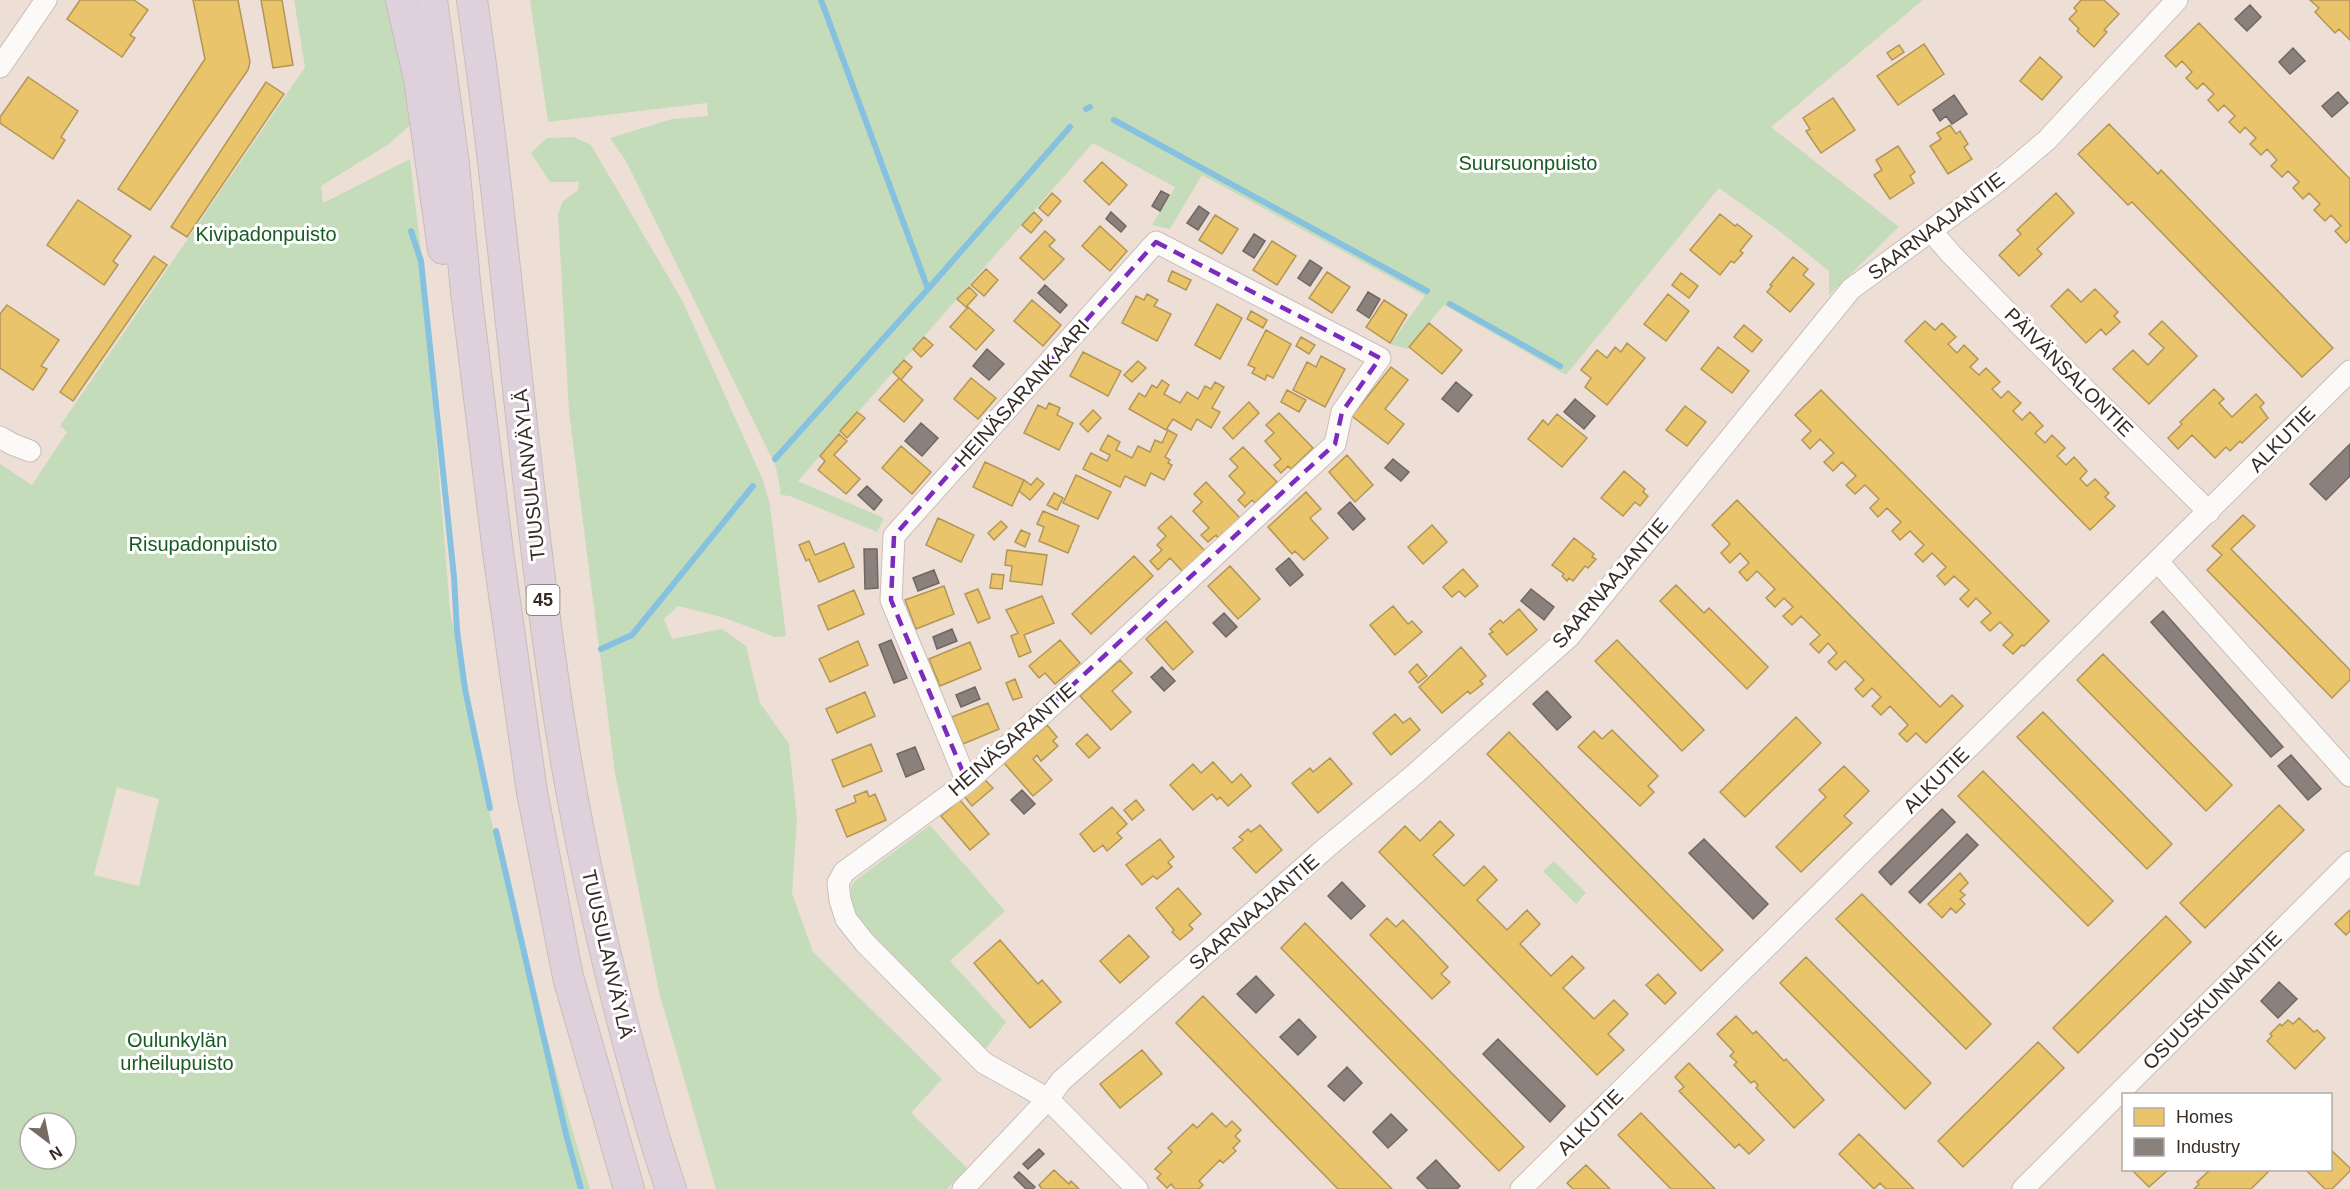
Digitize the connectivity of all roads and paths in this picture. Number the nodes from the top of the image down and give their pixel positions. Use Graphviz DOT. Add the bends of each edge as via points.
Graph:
graph roads {
  1 [pos="46,0"];
  2 [pos="401,0"];
  3 [pos="432,0"];
  4 [pos="472,0"];
  5 [pos="2177,0"];
  6 [pos="0,67"];
  7 [pos="1931,231"];
  8 [pos="1380,358"];
  9 [pos="2350,372"];
  10 [pos="478,391"];
  11 [pos="0,437"];
  12 [pos="30,451"];
  13 [pos="2209,512"];
  14 [pos="2158,562"];
  15 [pos="2350,776"];
  16 [pos="967,782"];
  17 [pos="2350,862"];
  18 [pos="1048,1099"];
  19 [pos="628,1189"];
  20 [pos="671,1189"];
  21 [pos="963,1189"];
  22 [pos="1137,1189"];
  23 [pos="1521,1189"];
  24 [pos="2023,1189"];
  1 -- 6 [label="street"];
  2 -- 10 [label="highway" via="419,79 452,317"];
  3 -- 10 [label="highway, TUUSULANVÄYLÄ / 45"];
  4 -- 20 [label="highway, TUUSULANVÄYLÄ / 45" via="551,665 570,781 609,966"];
  5 -- 7 [label="street, SAARNAAJANTIE" via="2047,140"];
  7 -- 13 [label="street, PÄIVÄNSALONTIE"];
  7 -- 18 [label="street, SAARNAAJANTIE" via="1851,289 1569,637 1061,1081"];
  8 -- 16 [label="street, HEINÄSARANTIE" via="1342,412 1335,444"];
  8 -- 16 [label="street, HEINÄSARANKAARI" via="1156,242 894,536 891,600"];
  9 -- 13 [label="street, ALKUTIE"];
  10 -- 19 [label="highway, TUUSULANVÄYLÄ / 45" via="524,735 550,893 568,976"];
  11 -- 12 [label="street"];
  13 -- 14 [label="street, ALKUTIE"];
  14 -- 15 [label="street"];
  14 -- 23 [label="street, ALKUTIE"];
  16 -- 18 [label="street, HEINÄSARANTIE" via="844,872 838,883 840,900 846,919 865,943 984,1063"];
  17 -- 24 [label="street, OSUUSKUNNANTIE"];
  18 -- 21 [label="street, SAARNAAJANTIE"];
  18 -- 22 [label="street, HEINÄSARANTIE"];
}
